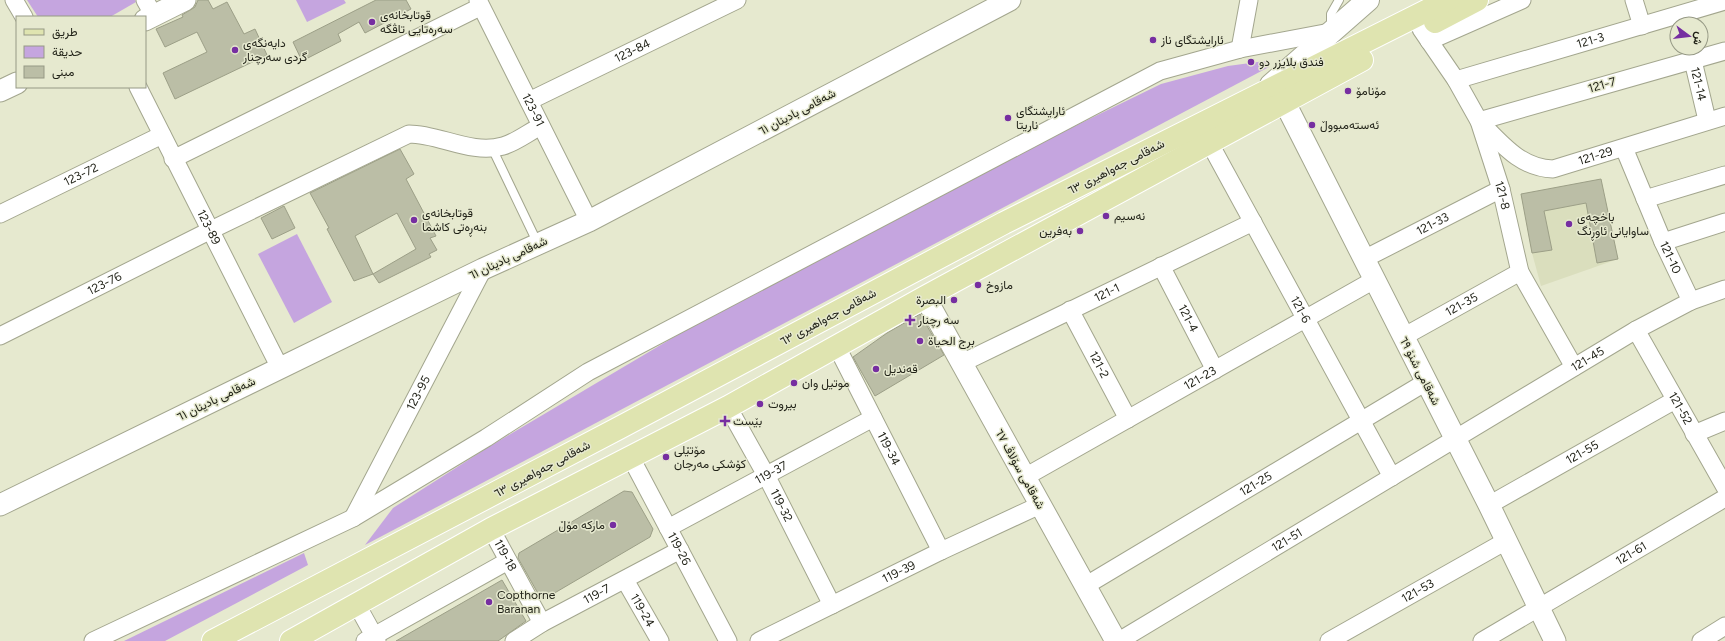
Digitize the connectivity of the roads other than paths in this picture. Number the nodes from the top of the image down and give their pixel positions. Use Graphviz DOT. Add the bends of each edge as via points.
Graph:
graph roads {
  1 [pos="14,0"];
  2 [pos="185,0"];
  3 [pos="737,0"];
  4 [pos="1010,0"];
  5 [pos="1249,0"];
  6 [pos="1339,0"];
  7 [pos="1368,0"];
  8 [pos="1448,0"];
  9 [pos="1477,0"];
  10 [pos="1522,0"];
  11 [pos="1634,0"];
  12 [pos="1725,1"];
  13 [pos="479,3"];
  14 [pos="148,12"];
  15 [pos="23,16"];
  16 [pos="1690,16"];
  17 [pos="1669,21"];
  18 [pos="1642,26"];
  19 [pos="1330,32"];
  20 [pos="1425,35"];
  21 [pos="1240,49"];
  22 [pos="1725,51"];
  23 [pos="1709,52"];
  24 [pos="1686,56"];
  25 [pos="1692,56"];
  26 [pos="1341,63"];
  27 [pos="1456,80"];
  28 [pos="16,83"];
  29 [pos="138,88"];
  30 [pos="0,91"];
  31 [pos="1260,94"];
  32 [pos="529,101"];
  33 [pos="1284,101"];
  34 [pos="1725,116"];
  35 [pos="1706,120"];
  36 [pos="1479,121"];
  37 [pos="541,126"];
  38 [pos="162,135"];
  39 [pos="1209,142"];
  40 [pos="492,148"];
  41 [pos="1624,148"];
  42 [pos="174,159"];
  43 [pos="1725,175"];
  44 [pos="1501,189"];
  45 [pos="1645,199"];
  46 [pos="0,214"];
  47 [pos="589,221"];
  48 [pos="1253,222"];
  49 [pos="1725,222"];
  50 [pos="209,231"];
  51 [pos="1663,242"];
  52 [pos="538,244"];
  53 [pos="1364,259"];
  54 [pos="1161,266"];
  55 [pos="483,268"];
  56 [pos="1520,272"];
  57 [pos="1374,280"];
  58 [pos="1725,288"];
  59 [pos="925,297"];
  60 [pos="1691,301"];
  61 [pos="1070,310"];
  62 [pos="1306,319"];
  63 [pos="1636,330"];
  64 [pos="0,336"];
  65 [pos="1403,337"];
  66 [pos="837,347"];
  67 [pos="962,363"];
  68 [pos="1574,367"];
  69 [pos="280,368"];
  70 [pos="1215,370"];
  71 [pos="1426,382"];
  72 [pos="1675,400"];
  73 [pos="728,407"];
  74 [pos="873,418"];
  75 [pos="1128,419"];
  76 [pos="1362,421"];
  77 [pos="1725,421"];
  78 [pos="1694,434"];
  79 [pos="1454,439"];
  80 [pos="630,456"];
  81 [pos="766,475"];
  82 [pos="1025,477"];
  83 [pos="1392,477"];
  84 [pos="1725,487"];
  85 [pos="1725,498"];
  86 [pos="0,505"];
  87 [pos="1040,505"];
  88 [pos="1489,505"];
  89 [pos="353,518"];
  90 [pos="668,528"];
  91 [pos="491,529"];
  92 [pos="1506,540"];
  93 [pos="680,550"];
  94 [pos="941,551"];
  95 [pos="508,561"];
  96 [pos="624,580"];
  97 [pos="1085,586"];
  98 [pos="357,604"];
  99 [pos="832,605"];
  100 [pos="1538,609"];
  101 [pos="542,623"];
  102 [pos="1725,626"];
  103 [pos="372,639"];
  104 [pos="92,641"];
  105 [pos="213,641"];
  106 [pos="291,641"];
  107 [pos="514,641"];
  108 [pos="660,641"];
  109 [pos="728,641"];
  110 [pos="759,641"];
  111 [pos="1116,641"];
  112 [pos="1119,641"];
  113 [pos="1329,641"];
  114 [pos="1482,641"];
  115 [pos="1554,641"];
  116 [pos="1701,641"];
  1 -- 15 [label="street"];
  2 -- 14 [label="street"];
  3 -- 32 [label="street, 123-84"];
  4 -- 47 [label="street, شەقامی بادینان ٦١"];
  5 -- 21 [label="street"];
  6 -- 19 [label="lane" via="1331,14"];
  7 -- 19 [label="main road"];
  8 -- 26 [label="main road, شەقامی جەواهیری ٦٣"];
  9 -- 20 [label="main road, شەقامی جەواهیری ٦٣"];
  10 -- 20 [label="street"];
  11 -- 18 [label="street"];
  12 -- 16 [label="street, 121-3"];
  13 -- 32 [label="street, 123-91"];
  13 -- 42 [label="street"];
  17 -- 18 [label="street, 121-3"];
  18 -- 27 [label="street, 121-3"];
  19 -- 21 [label="street"];
  19 -- 31 [label="main road"];
  20 -- 26 [label="main road, شەقامی جەواهیری ٦٣"];
  20 -- 27 [label="street, 121-8"];
  21 -- 89 [label="street" via="1160,71 588,372 486,438"];
  22 -- 23 [label="street, 121-7"];
  24 -- 36 [label="street, 121-7"];
  25 -- 35 [label="street, 121-14"];
  26 -- 31 [label="main road, شەقامی جەواهیری ٦٣"];
  26 -- 33 [label="main road, شەقامی جەواهیری ٦٣"];
  27 -- 36 [label="street, 121-8"];
  28 -- 30 [label="street"];
  29 -- 38 [label="street, 123-89"];
  31 -- 105 [label="main road, شەقامی جەواهیری ٦٣" via="1004,223"];
  32 -- 37 [label="street, 123-91"];
  33 -- 39 [label="main road, شەقامی جەواهیری ٦٣"];
  33 -- 53 [label="street, شەقامی شنۆ ٦٩"];
  34 -- 35 [label="street, 121-29"];
  35 -- 41 [label="street, 121-29"];
  36 -- 41 [label="street, 121-29" via="1510,153 1541,169 1564,167"];
  36 -- 44 [label="street, 121-8"];
  37 -- 40 [label="street" via="503,146"];
  37 -- 47 [label="street, 123-91"];
  38 -- 42 [label="street, 123-89"];
  38 -- 46 [label="street, 123-72"];
  39 -- 48 [label="street, 121-6"];
  39 -- 59 [label="main road, شەقامی جەواهیری ٦٣"];
  40 -- 50 [label="street, 123-76" via="482,149 421,134 409,134"];
  40 -- 52 [label="lane"];
  41 -- 45 [label="street, 121-10"];
  42 -- 50 [label="street, 123-89"];
  43 -- 45 [label="street"];
  44 -- 53 [label="street, 121-33"];
  44 -- 56 [label="street, 121-8"];
  45 -- 51 [label="street, 121-10"];
  47 -- 52 [label="street, شەقامی بادینان ٦١"];
  48 -- 54 [label="street, 121-1"];
  48 -- 62 [label="street, 121-6"];
  49 -- 51 [label="street"];
  50 -- 64 [label="street, 123-76"];
  50 -- 69 [label="street, 123-89"];
  51 -- 60 [label="street, 121-10"];
  52 -- 55 [label="street, شەقامی بادینان ٦١"];
  53 -- 57 [label="street, شەقامی شنۆ ٦٩"];
  54 -- 61 [label="street, 121-1"];
  54 -- 70 [label="street, 121-4"];
  55 -- 69 [label="street, شەقامی بادینان ٦١"];
  55 -- 89 [label="street, 123-95"];
  56 -- 65 [label="street, 121-35"];
  56 -- 68 [label="street, 121-8"];
  57 -- 62 [label="street, 121-23"];
  57 -- 65 [label="street, شەقامی شنۆ ٦٩"];
  58 -- 60 [label="street, 121-45"];
  59 -- 66 [label="main road, شەقامی جەواهیری ٦٣"];
  59 -- 67 [label="street, شەقامی سۆلاڤ ٦٧"];
  60 -- 63 [label="street, 121-45"];
  61 -- 67 [label="street, 121-1"];
  61 -- 75 [label="street, 121-2"];
  62 -- 70 [label="street, 121-23"];
  62 -- 76 [label="street, 121-6"];
  63 -- 68 [label="street, 121-45"];
  63 -- 72 [label="street, 121-52"];
  65 -- 71 [label="street, شەقامی شنۆ ٦٩"];
  66 -- 73 [label="main road, شەقامی جەواهیری ٦٣"];
  66 -- 74 [label="street, 119-34"];
  67 -- 82 [label="street, شەقامی سۆلاڤ ٦٧"];
  68 -- 79 [label="street, 121-45"];
  69 -- 86 [label="street, شەقامی بادینان ٦١"];
  70 -- 75 [label="street, 121-23"];
  71 -- 76 [label="street, 121-25"];
  71 -- 79 [label="street, شەقامی شنۆ ٦٩"];
  72 -- 78 [label="street, 121-52"];
  72 -- 88 [label="street, 121-55"];
  73 -- 80 [label="main road, شەقامی جەواهیری ٦٣"];
  73 -- 81 [label="street, 119-32"];
  74 -- 81 [label="street, 119-37"];
  74 -- 94 [label="street, 119-34"];
  75 -- 82 [label="street, 121-23"];
  76 -- 83 [label="street, 121-6"];
  76 -- 97 [label="street, 121-25"];
  77 -- 78 [label="street"];
  78 -- 84 [label="street, 121-52"];
  79 -- 83 [label="street, 121-51"];
  79 -- 88 [label="street, شەقامی شنۆ ٦٩"];
  80 -- 90 [label="street, 119-26"];
  80 -- 91 [label="main road, شەقامی جەواهیری ٦٣"];
  81 -- 90 [label="street, 119-37"];
  81 -- 99 [label="street, 119-32"];
  82 -- 87 [label="street, شەقامی سۆلاڤ ٦٧"];
  83 -- 112 [label="street, 121-51"];
  85 -- 100 [label="street, 121-61"];
  87 -- 94 [label="street, 119-39"];
  87 -- 97 [label="street, شەقامی سۆلاڤ ٦٧"];
  88 -- 92 [label="street, شەقامی شنۆ ٦٩"];
  89 -- 104 [label="street"];
  90 -- 93 [label="street, 119-26"];
  91 -- 95 [label="street, 119-18"];
  91 -- 98 [label="main road, شەقامی جەواهیری ٦٣"];
  92 -- 100 [label="street, شەقامی شنۆ ٦٩"];
  92 -- 113 [label="street, 121-53"];
  93 -- 96 [label="street, 119-7"];
  93 -- 109 [label="street, 119-26"];
  94 -- 99 [label="street, 119-39"];
  95 -- 101 [label="street, 119-18"];
  95 -- 103 [label="street"];
  96 -- 101 [label="street, 119-7"];
  96 -- 108 [label="street, 119-24"];
  97 -- 111 [label="street, شەقامی سۆلاڤ ٦٧"];
  98 -- 103 [label="street"];
  98 -- 106 [label="main road, شەقامی جەواهیری ٦٣"];
  99 -- 110 [label="street, 119-39"];
  100 -- 114 [label="street, 121-61"];
  100 -- 115 [label="street, شەقامی شنۆ ٦٩"];
  101 -- 107 [label="street, 119-7"];
  102 -- 116 [label="street"];
}
